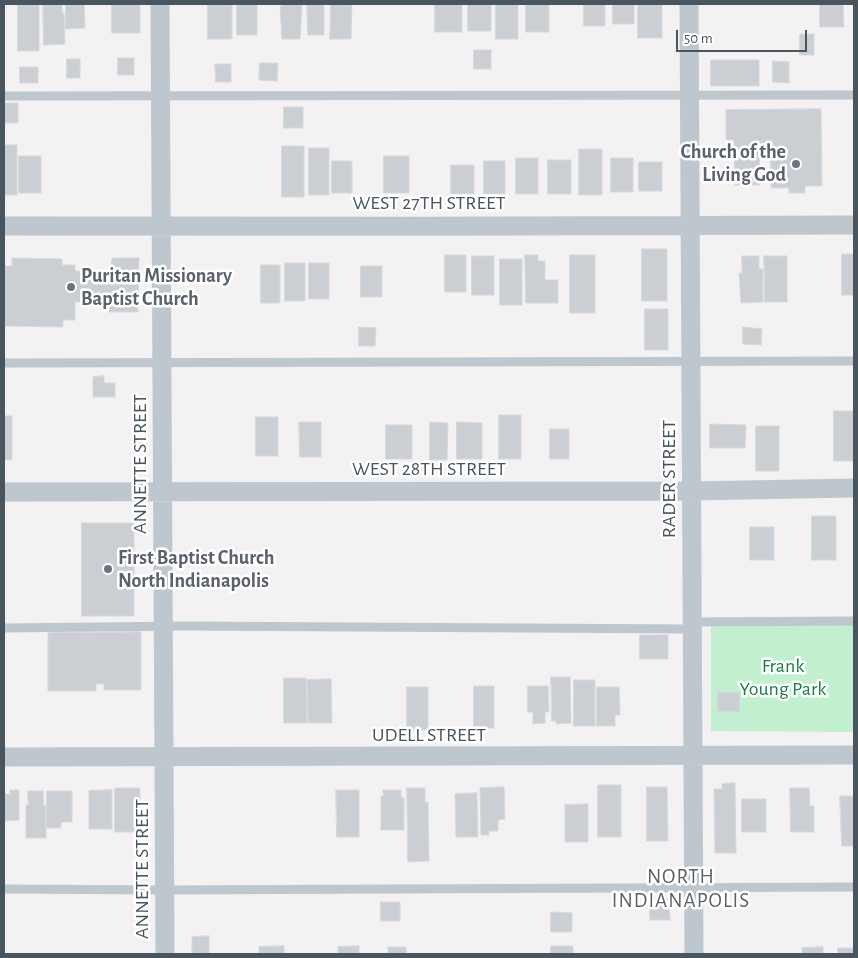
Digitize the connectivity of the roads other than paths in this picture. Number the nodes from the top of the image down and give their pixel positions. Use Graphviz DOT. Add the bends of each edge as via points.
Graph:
graph roads {
  1 [pos="160,4"];
  2 [pos="688,4"];
  3 [pos="854,95"];
  4 [pos="4,96"];
  5 [pos="161,96"];
  6 [pos="689,96"];
  7 [pos="854,225"];
  8 [pos="4,226"];
  9 [pos="162,226"];
  10 [pos="690,227"];
  11 [pos="691,361"];
  12 [pos="854,361"];
  13 [pos="162,362"];
  14 [pos="4,363"];
  15 [pos="854,488"];
  16 [pos="691,491"];
  17 [pos="4,492"];
  18 [pos="163,492"];
  19 [pos="854,621"];
  20 [pos="164,626"];
  21 [pos="692,626"];
  22 [pos="4,628"];
  23 [pos="854,756"];
  24 [pos="693,757"];
  25 [pos="4,758"];
  26 [pos="165,758"];
  27 [pos="854,887"];
  28 [pos="694,888"];
  29 [pos="4,889"];
  30 [pos="165,890"];
  31 [pos="165,954"];
  32 [pos="694,954"];
  1 -- 5 [label="street, ANNETTE STREET"];
  2 -- 6 [label="street, RADER STREET"];
  3 -- 6 [label="lane"];
  4 -- 5 [label="lane"];
  5 -- 6 [label="lane"];
  5 -- 9 [label="street, ANNETTE STREET"];
  6 -- 10 [label="street, RADER STREET"];
  7 -- 10 [label="street, WEST 27TH STREET"];
  8 -- 9 [label="street, WEST 27TH STREET"];
  9 -- 10 [label="street, WEST 27TH STREET"];
  9 -- 13 [label="street, ANNETTE STREET"];
  10 -- 11 [label="street, RADER STREET"];
  11 -- 12 [label="lane"];
  11 -- 13 [label="lane"];
  11 -- 16 [label="street, RADER STREET"];
  13 -- 14 [label="lane"];
  13 -- 18 [label="street, ANNETTE STREET"];
  15 -- 16 [label="street, WEST 28TH STREET"];
  16 -- 18 [label="street, WEST 28TH STREET"];
  16 -- 21 [label="street, RADER STREET"];
  17 -- 18 [label="street, WEST 28TH STREET"];
  18 -- 20 [label="street, ANNETTE STREET"];
  19 -- 21 [label="lane"];
  20 -- 21 [label="lane"];
  20 -- 22 [label="lane"];
  20 -- 26 [label="street, ANNETTE STREET"];
  21 -- 24 [label="street, RADER STREET"];
  23 -- 24 [label="street, UDELL STREET"];
  24 -- 26 [label="street, UDELL STREET"];
  24 -- 28 [label="street, RADER STREET"];
  25 -- 26 [label="street, UDELL STREET"];
  26 -- 30 [label="street, ANNETTE STREET"];
  27 -- 28 [label="lane"];
  28 -- 30 [label="lane"];
  28 -- 32 [label="street, RADER STREET"];
  29 -- 30 [label="lane"];
  30 -- 31 [label="street, ANNETTE STREET"];
}
